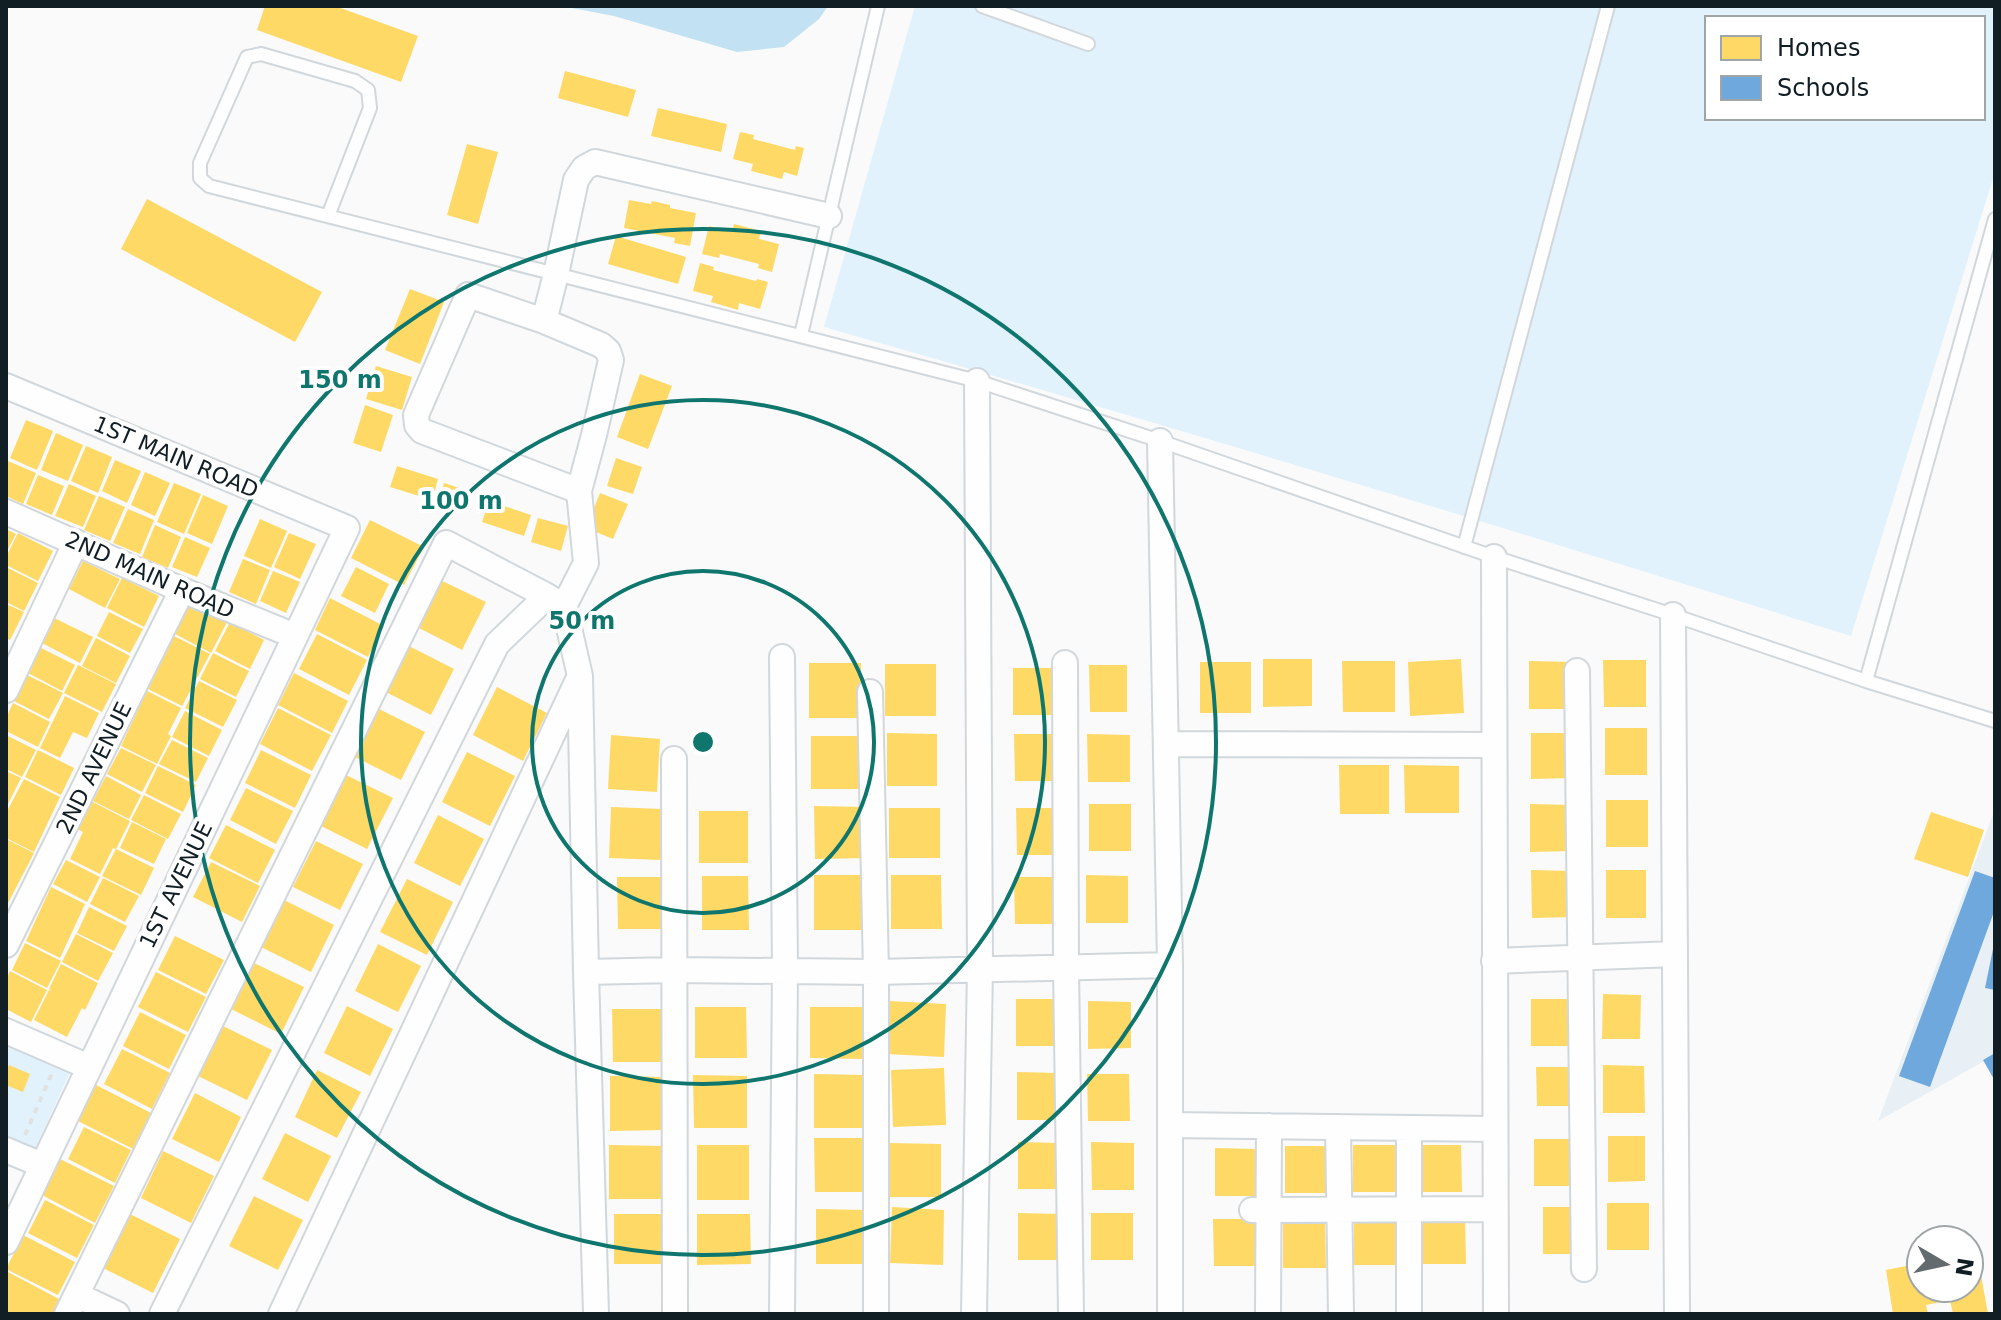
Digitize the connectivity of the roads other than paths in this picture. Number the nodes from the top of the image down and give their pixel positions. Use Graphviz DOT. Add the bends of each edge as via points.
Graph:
graph roads {
  1 [pos="878,6"];
  2 [pos="982,6"];
  3 [pos="1608,6"];
  4 [pos="1088,44"];
  5 [pos="328,216"];
  6 [pos="829,216"];
  7 [pos="1995,219"];
  8 [pos="556,274"];
  9 [pos="544,321"];
  10 [pos="801,335"];
  11 [pos="977,381"];
  12 [pos="9,395"];
  13 [pos="1160,441"];
  14 [pos="579,491"];
  15 [pos="6,512"];
  16 [pos="347,528"];
  17 [pos="76,542"];
  18 [pos="1464,547"];
  19 [pos="1494,557"];
  20 [pos="182,590"];
  21 [pos="556,601"];
  22 [pos="1673,615"];
  23 [pos="295,636"];
  24 [pos="782,657"];
  25 [pos="1065,663"];
  26 [pos="1577,671"];
  27 [pos="580,676"];
  28 [pos="1866,681"];
  29 [pos="6,690"];
  30 [pos="870,692"];
  31 [pos="1995,721"];
  32 [pos="1166,744"];
  33 [pos="1494,745"];
  34 [pos="674,759"];
  35 [pos="6,945"];
  36 [pos="1675,954"];
  37 [pos="1581,957"];
  38 [pos="1494,961"];
  39 [pos="1170,965"];
  40 [pos="1066,967"];
  41 [pos="980,968"];
  42 [pos="674,970"];
  43 [pos="785,970"];
  44 [pos="586,972"];
  45 [pos="876,972"];
  46 [pos="6,1031"];
  47 [pos="89,1067"];
  48 [pos="1170,1125"];
  49 [pos="1269,1126"];
  50 [pos="1338,1127"];
  51 [pos="1409,1128"];
  52 [pos="1495,1129"];
  53 [pos="11,1140"];
  54 [pos="42,1165"];
  55 [pos="1495,1209"];
  56 [pos="1260,1210"];
  57 [pos="1339,1210"];
  58 [pos="1408,1210"];
  59 [pos="6,1242"];
  60 [pos="1584,1269"];
  61 [pos="72,1304"];
  62 [pos="117,1314"];
  63 [pos="162,1314"];
  64 [pos="281,1314"];
  65 [pos="596,1314"];
  66 [pos="675,1314"];
  67 [pos="782,1314"];
  68 [pos="876,1314"];
  69 [pos="974,1314"];
  70 [pos="1071,1314"];
  71 [pos="1170,1314"];
  72 [pos="1268,1314"];
  73 [pos="1341,1314"];
  74 [pos="1409,1314"];
  75 [pos="1496,1314"];
  76 [pos="1677,1314"];
  1 -- 6 [label="lane"];
  2 -- 4 [label="lane"];
  3 -- 18 [label="lane"];
  5 -- 5 [label="lane" via="370,108 368,90 355,81 261,54 247,57 200,163 200,178 209,186"];
  5 -- 8 [label="lane"];
  6 -- 8 [label="street" via="595,162 576,180"];
  6 -- 10 [label="lane"];
  7 -- 28 [label="lane"];
  8 -- 9 [label="street"];
  8 -- 10 [label="lane"];
  9 -- 14 [label="street" via="601,345 611,360"];
  9 -- 14 [label="street" via="468,295 416,415 417,425"];
  10 -- 11 [label="lane"];
  11 -- 13 [label="lane"];
  11 -- 41 [label="street"];
  12 -- 16 [label="street, 1ST MAIN ROAD"];
  13 -- 18 [label="lane"];
  13 -- 32 [label="street"];
  14 -- 21 [label="street" via="586,563"];
  15 -- 17 [label="street, 2ND MAIN ROAD"];
  16 -- 23 [label="street, 1ST AVENUE"];
  17 -- 20 [label="street, 2ND MAIN ROAD"];
  17 -- 29 [label="street"];
  18 -- 19 [label="lane"];
  19 -- 22 [label="lane"];
  19 -- 33 [label="street"];
  20 -- 23 [label="street, 2ND MAIN ROAD"];
  20 -- 35 [label="street, 2ND AVENUE"];
  21 -- 27 [label="street"];
  21 -- 61 [label="street" via="446,543"];
  21 -- 63 [label="street" via="497,644"];
  22 -- 28 [label="lane"];
  22 -- 36 [label="street"];
  23 -- 47 [label="street, 1ST AVENUE"];
  24 -- 43 [label="street"];
  25 -- 40 [label="street"];
  26 -- 37 [label="street"];
  27 -- 44 [label="street"];
  27 -- 64 [label="street"];
  28 -- 31 [label="lane"];
  30 -- 45 [label="street"];
  32 -- 33 [label="street"];
  32 -- 39 [label="street"];
  33 -- 38 [label="street"];
  34 -- 42 [label="street"];
  36 -- 37 [label="street"];
  36 -- 76 [label="street"];
  37 -- 38 [label="street"];
  37 -- 60 [label="street"];
  38 -- 52 [label="street"];
  39 -- 40 [label="street"];
  39 -- 48 [label="street"];
  40 -- 41 [label="street"];
  40 -- 70 [label="street"];
  41 -- 45 [label="street"];
  41 -- 69 [label="street"];
  42 -- 43 [label="street"];
  42 -- 44 [label="street"];
  42 -- 66 [label="street"];
  43 -- 45 [label="street"];
  43 -- 67 [label="street"];
  44 -- 65 [label="street"];
  45 -- 68 [label="street"];
  46 -- 47 [label="street"];
  47 -- 54 [label="street, 1ST AVENUE"];
  48 -- 49 [label="street"];
  48 -- 71 [label="street"];
  49 -- 50 [label="street"];
  49 -- 56 [label="street"];
  50 -- 51 [label="street"];
  50 -- 57 [label="street"];
  51 -- 52 [label="street"];
  51 -- 58 [label="street"];
  52 -- 55 [label="street"];
  53 -- 54 [label="street"];
  54 -- 59 [label="street, 1ST AVENUE"];
  55 -- 58 [label="street"];
  55 -- 75 [label="street"];
  56 -- 57 [label="street"];
  56 -- 72 [label="street"];
  57 -- 58 [label="street"];
  57 -- 73 [label="street"];
  58 -- 74 [label="street"];
  61 -- 62 [label="street"];
}
